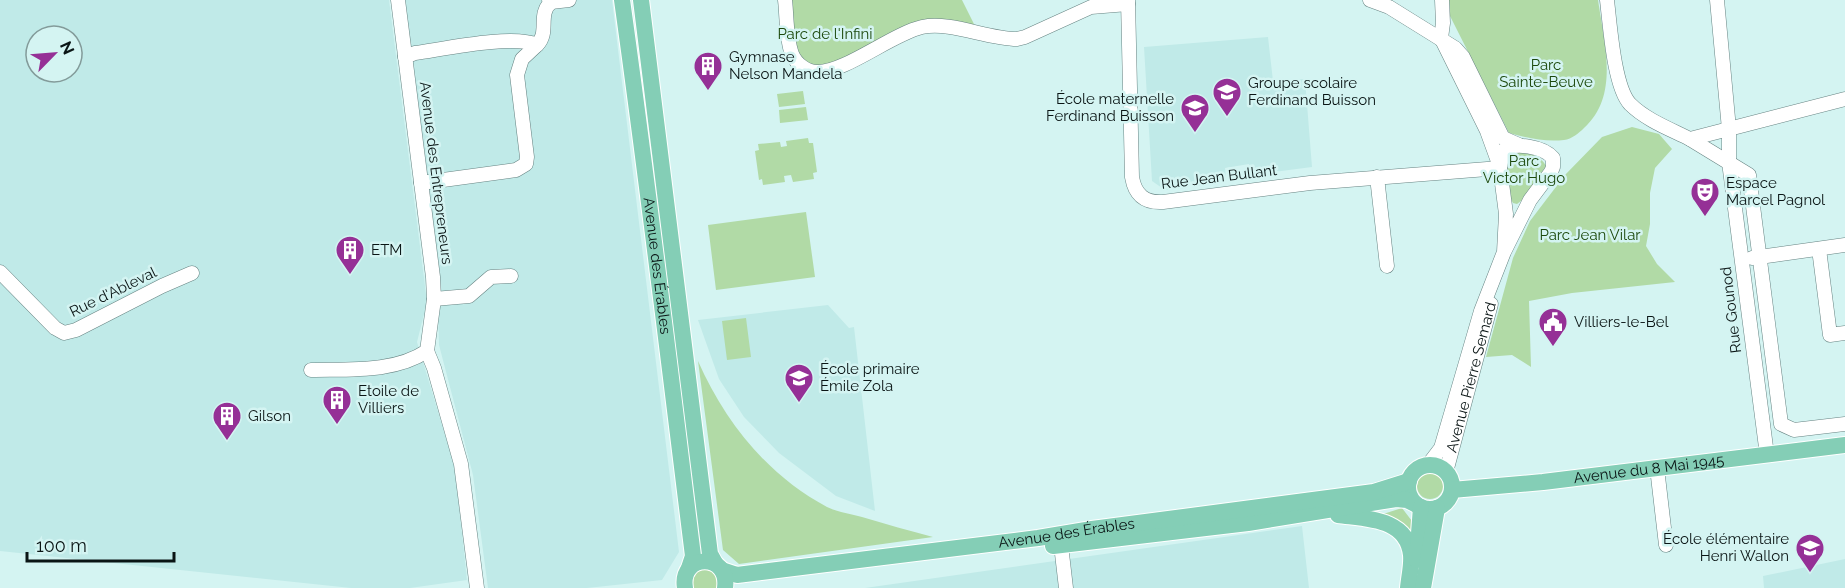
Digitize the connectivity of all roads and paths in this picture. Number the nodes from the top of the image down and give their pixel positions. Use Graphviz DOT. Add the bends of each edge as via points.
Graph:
graph roads {
  1 [pos="398,0"];
  2 [pos="569,0"];
  3 [pos="622,0"];
  4 [pos="641,0"];
  5 [pos="785,0"];
  6 [pos="1370,0"];
  7 [pos="1443,0"];
  8 [pos="1606,0"];
  9 [pos="1717,0"];
  10 [pos="550,1"];
  11 [pos="1128,2"];
  12 [pos="1441,38"];
  13 [pos="537,45"];
  14 [pos="405,57"];
  15 [pos="1845,99"];
  16 [pos="1729,129"];
  17 [pos="1690,139"];
  18 [pos="1521,146"];
  19 [pos="1729,162"];
  20 [pos="1500,168"];
  21 [pos="1377,177"];
  22 [pos="421,183"];
  23 [pos="1845,245"];
  24 [pos="1819,249"];
  25 [pos="1504,252"];
  26 [pos="1761,256"];
  27 [pos="1741,259"];
  28 [pos="1387,267"];
  29 [pos="0,272"];
  30 [pos="192,273"];
  31 [pos="511,276"];
  32 [pos="1492,284"];
  33 [pos="434,299"];
  34 [pos="1845,333"];
  35 [pos="427,351"];
  36 [pos="311,370"];
  37 [pos="1845,424"];
  38 [pos="1845,445"];
  39 [pos="1767,455"];
  40 [pos="1428,465"];
  41 [pos="1657,468"];
  42 [pos="1446,472"];
  43 [pos="1409,481"];
  44 [pos="1452,490"];
  45 [pos="1425,507"];
  46 [pos="1248,523"];
  47 [pos="1061,545"];
  48 [pos="1666,545"];
  49 [pos="719,567"];
  50 [pos="689,568"];
  51 [pos="477,588"];
  52 [pos="685,588"];
  53 [pos="725,588"];
  54 [pos="734,588"];
  55 [pos="1066,588"];
  56 [pos="1409,588"];
  57 [pos="1422,588"];
  1 -- 14 [label="street, Avenue des Entrepreneurs"];
  2 -- 10 [label="street"];
  3 -- 50 [label="main road, Avenue des Érables" via="693,556"];
  4 -- 49 [label="main road, Avenue des Érables" via="710,554"];
  5 -- 11 [label="street" via="790,48 804,68 816,72 829,71 922,27 939,26 1017,39 1091,7"];
  6 -- 12 [label="street"];
  7 -- 12 [label="street"];
  8 -- 17 [label="street" via="1620,90 1642,114"];
  9 -- 16 [label="street, Rue Gounod"];
  10 -- 13 [label="street" via="544,13 542,40"];
  11 -- 21 [label="street, Rue Jean Bullant" via="1132,177 1143,199 1163,202"];
  12 -- 18 [label="street" via="1462,57 1503,138"];
  12 -- 20 [label="street" via="1487,131"];
  13 -- 14 [label="street" via="527,40 503,42"];
  13 -- 22 [label="street" via="522,59 517,75 526,164 516,170"];
  14 -- 22 [label="street, Avenue des Entrepreneurs"];
  15 -- 16 [label="street"];
  16 -- 17 [label="street"];
  16 -- 19 [label="street, Rue Gounod"];
  17 -- 19 [label="street"];
  18 -- 20 [label="street" via="1509,146 1503,151"];
  18 -- 25 [label="street" via="1550,154 1553,167 1530,200"];
  19 -- 26 [label="street" via="1749,175"];
  19 -- 27 [label="street, Rue Gounod"];
  20 -- 21 [label="street, Rue Jean Bullant"];
  20 -- 25 [label="street" via="1506,214"];
  21 -- 28 [label="street"];
  22 -- 33 [label="street, Avenue des Entrepreneurs"];
  23 -- 24 [label="street"];
  24 -- 26 [label="street"];
  24 -- 34 [label="street" via="1830,335"];
  25 -- 32 [label="street, Avenue Pierre Semard"];
  26 -- 27 [label="street"];
  26 -- 37 [label="street" via="1781,424 1794,430"];
  27 -- 39 [label="street, Rue Gounod"];
  29 -- 30 [label="street, Rue d'Ableval" via="64,333"];
  31 -- 33 [label="street" via="491,276 469,296"];
  32 -- 40 [label="street, Avenue Pierre Semard" via="1441,448"];
  32 -- 42 [label="street, Avenue Pierre Semard" via="1491,310"];
  33 -- 35 [label="street, Avenue des Entrepreneurs"];
  35 -- 36 [label="street" via="394,365"];
  35 -- 51 [label="street, Avenue des Entrepreneurs" via="461,464"];
  38 -- 39 [label="main road, Avenue du 8 Mai 1945"];
  39 -- 41 [label="main road, Avenue du 8 Mai 1945"];
  40 -- 42 [label="main road"];
  40 -- 43 [label="main road" via="1414,472"];
  41 -- 44 [label="main road, Avenue du 8 Mai 1945"];
  41 -- 48 [label="street"];
  42 -- 44 [label="main road"];
  43 -- 45 [label="main road" via="1409,494"];
  43 -- 49 [label="main road, Avenue des Érables" via="1374,492 1038,538 737,575"];
  44 -- 45 [label="main road" via="1447,501"];
  45 -- 46 [label="main road, Avenue des Érables" via="1396,499"];
  45 -- 56 [label="main road" via="1418,558"];
  45 -- 57 [label="main road"];
  46 -- 47 [label="main road, Avenue des Érables"];
  46 -- 56 [label="main road, Avenue des Érables" via="1338,515 1387,522 1408,543"];
  47 -- 54 [label="main road, Avenue des Érables"];
  47 -- 55 [label="street"];
  49 -- 50 [label="main road" via="701,561"];
  49 -- 53 [label="main road"];
  50 -- 52 [label="main road, Avenue des Érables"];
}
